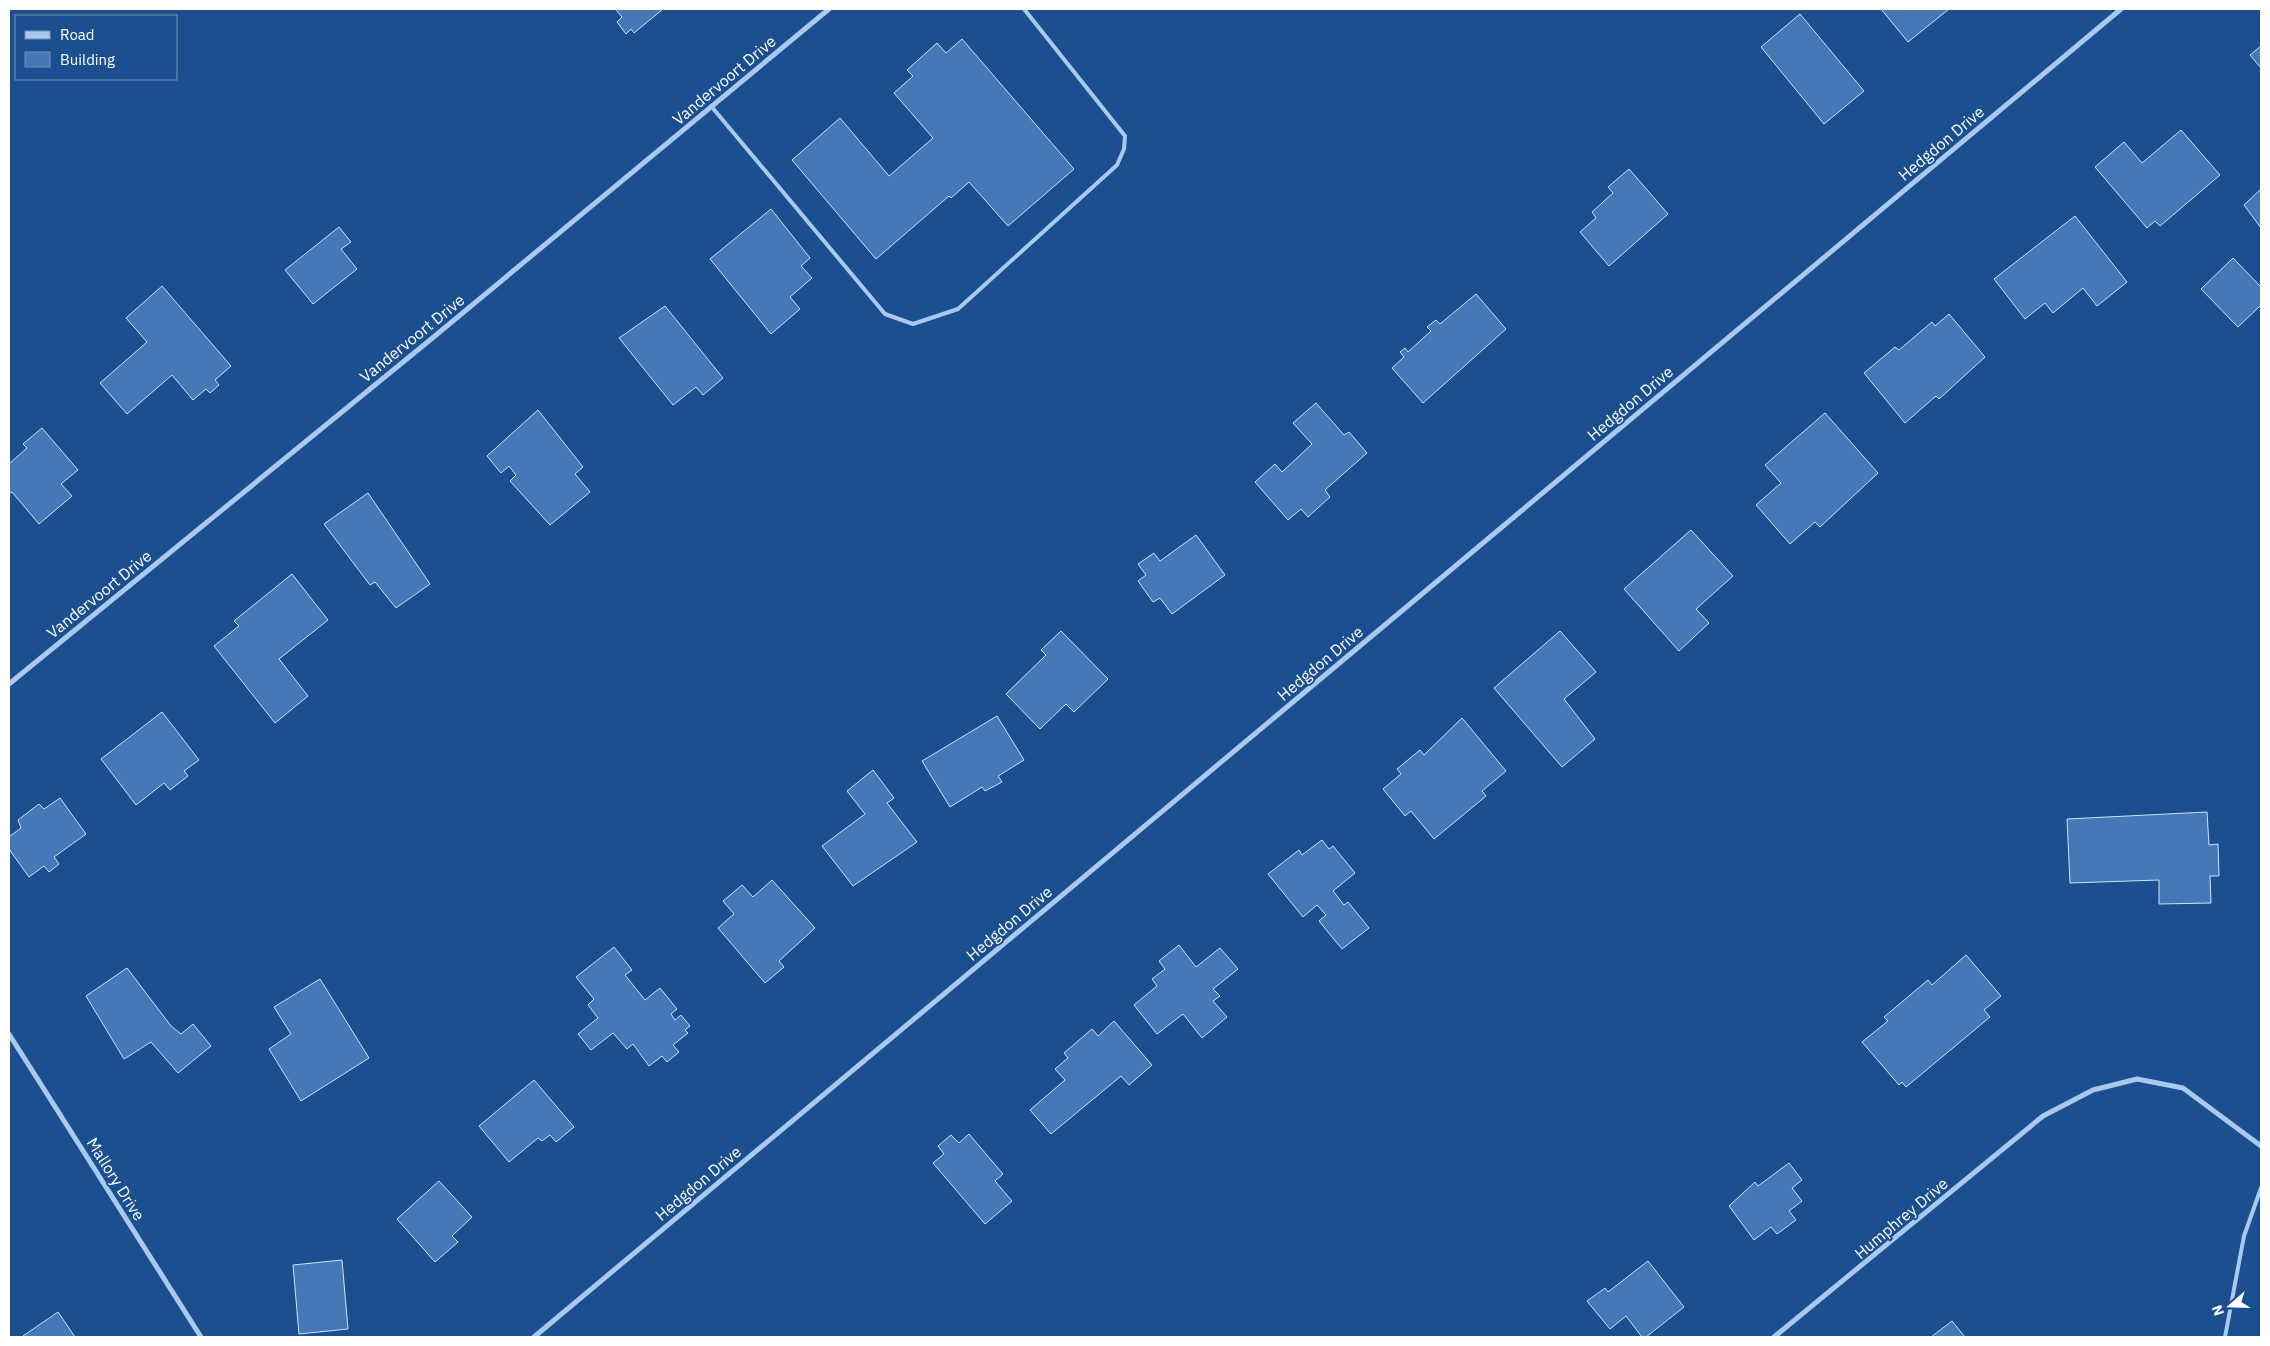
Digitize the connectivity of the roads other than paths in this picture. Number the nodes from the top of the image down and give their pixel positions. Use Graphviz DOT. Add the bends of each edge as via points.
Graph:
graph roads {
  1 [pos="829,9"];
  2 [pos="1024,9"];
  3 [pos="2121,9"];
  4 [pos="712,106"];
  5 [pos="9,684"];
  6 [pos="9,1034"];
  7 [pos="2261,1146"];
  8 [pos="2261,1188"];
  9 [pos="201,1337"];
  10 [pos="534,1337"];
  11 [pos="1774,1337"];
  12 [pos="2225,1337"];
  1 -- 4 [label="street, Vandervoort Drive"];
  2 -- 4 [label="lane" via="1125,136 1124,149 1117,165 958,309 913,324 885,314"];
  3 -- 10 [label="street, Hedgdon Drive"];
  4 -- 5 [label="street, Vandervoort Drive"];
  6 -- 9 [label="street, Mallory Drive"];
  7 -- 11 [label="street, Humphrey Drive" via="2184,1088 2137,1079 2093,1090 2043,1116"];
  8 -- 12 [label="lane" via="2244,1236"];
}
